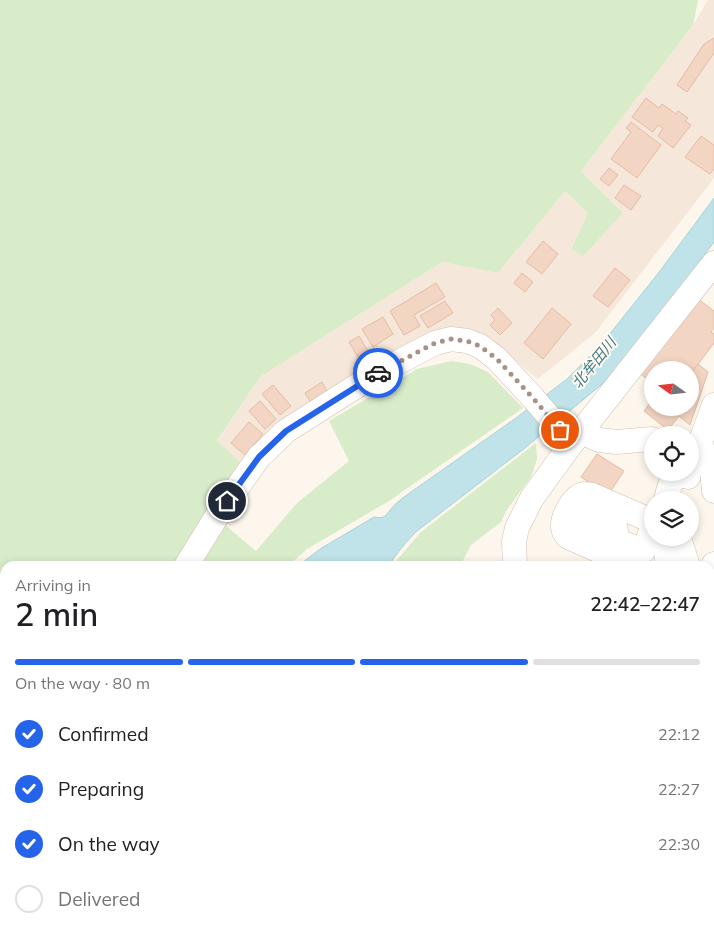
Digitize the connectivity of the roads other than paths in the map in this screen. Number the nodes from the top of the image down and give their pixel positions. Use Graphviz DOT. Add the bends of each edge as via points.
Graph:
graph roads {
  1 [pos="714,263"];
  2 [pos="713,409"];
  3 [pos="571,435"];
  4 [pos="699,436"];
  5 [pos="644,440"];
  6 [pos="699,445"];
  7 [pos="714,491"];
  8 [pos="644,518"];
  9 [pos="597,539"];
  10 [pos="645,546"];
  11 [pos="665,546"];
  12 [pos="682,546"];
  13 [pos="189,561"];
  14 [pos="515,561"];
  15 [pos="667,561"];
  16 [pos="686,561"];
  1 -- 3 [label="street"];
  2 -- 4 [label="street"];
  3 -- 5 [label="street" via="617,442"];
  3 -- 13 [label="street" via="497,359 480,346 451,339 435,343 374,375 286,431 259,457 216,516"];
  3 -- 14 [label="street" via="522,516 514,541"];
  6 -- 7 [label="street" via="710,458"];
  8 -- 9 [label="street" via="592,495 582,494 572,503"];
  9 -- 10 [label="street" via="621,542 643,551"];
  11 -- 15 [label="street"];
  12 -- 16 [label="street"];
}
